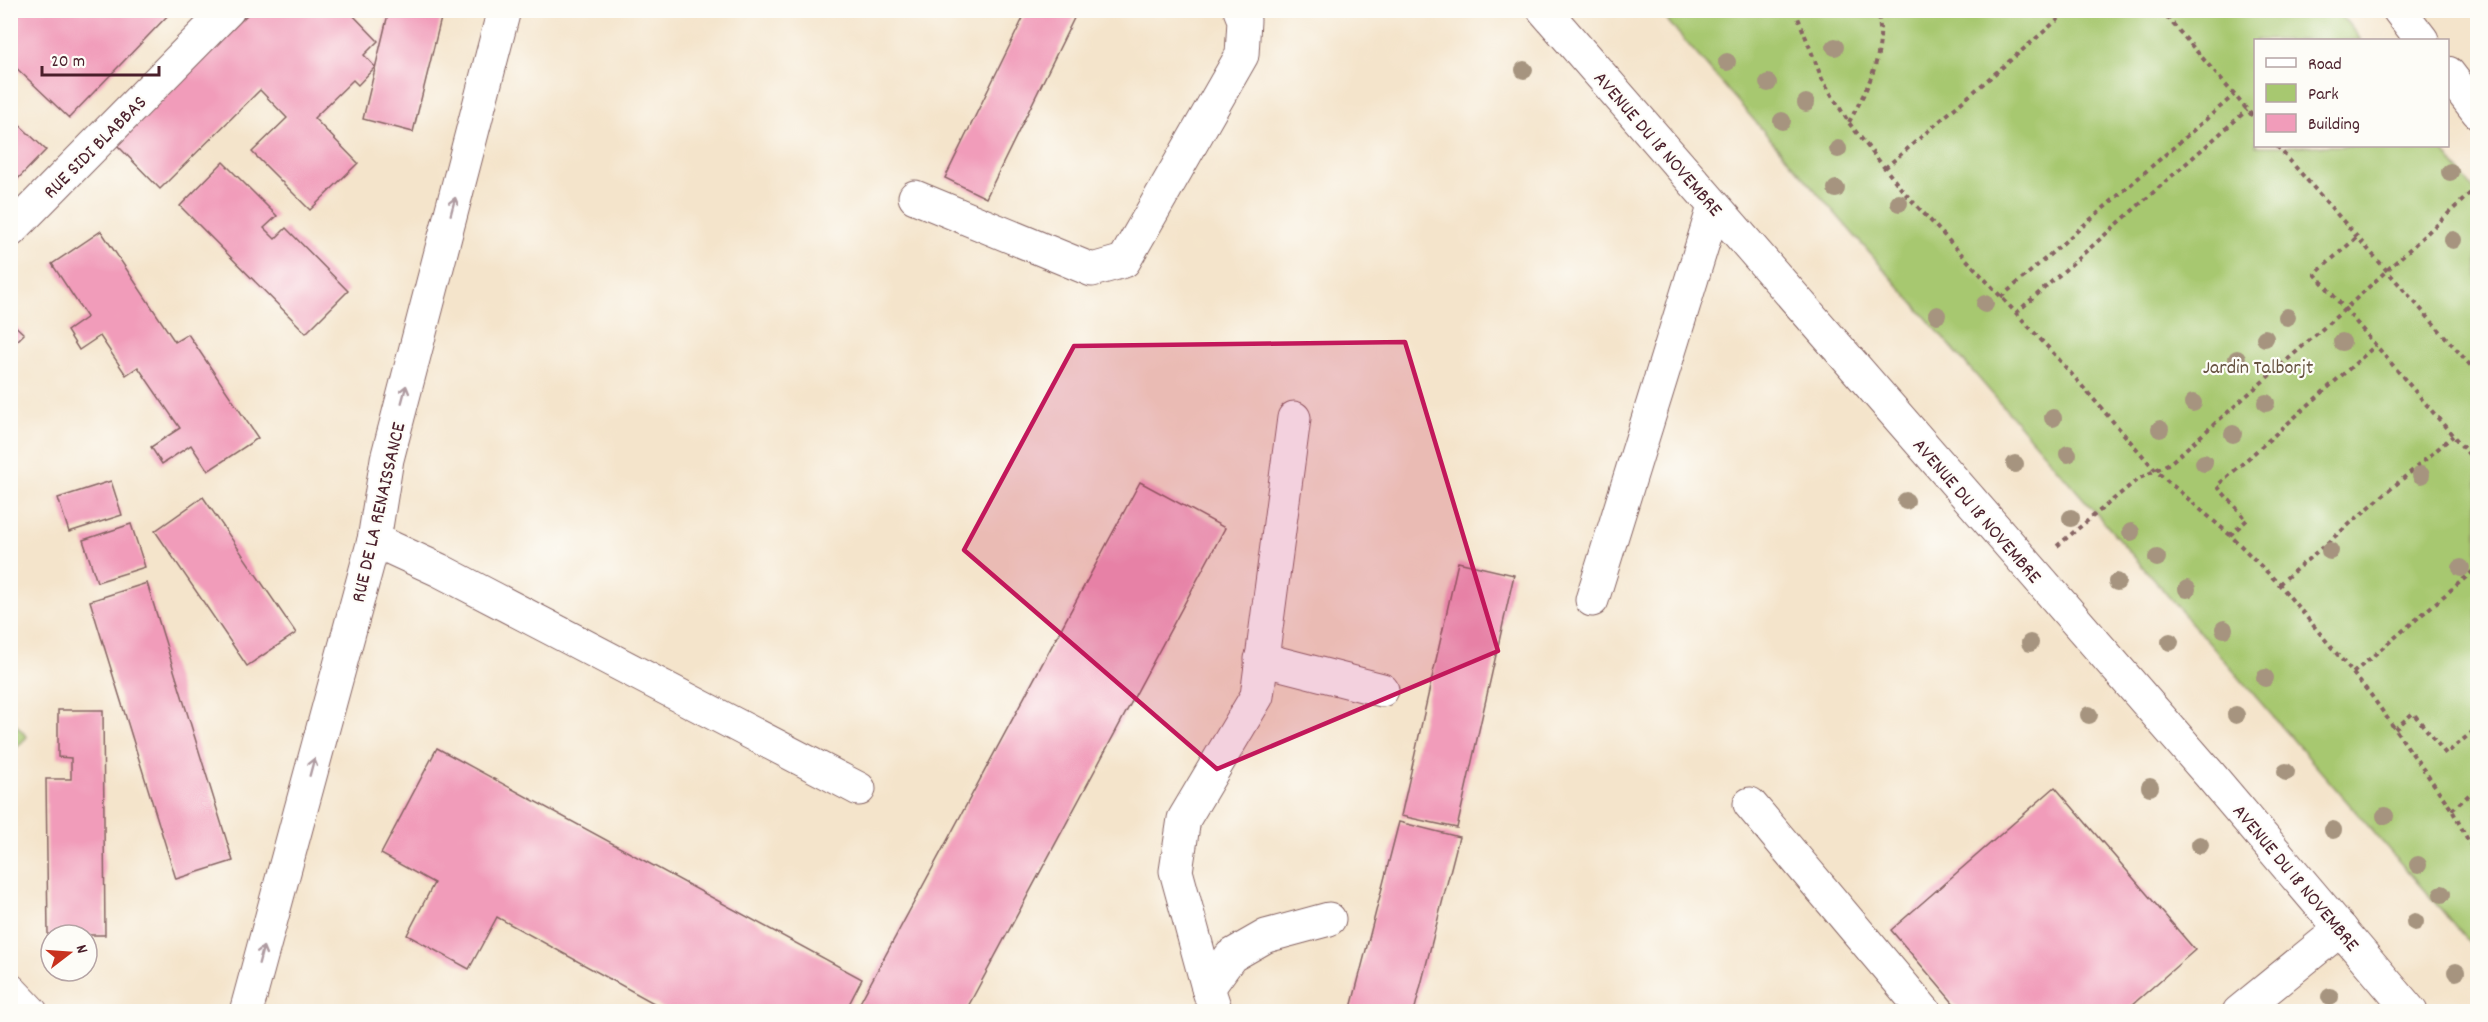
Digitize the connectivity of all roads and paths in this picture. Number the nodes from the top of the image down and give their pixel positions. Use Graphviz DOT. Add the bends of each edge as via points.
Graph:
graph roads {
  1 [pos="228,10"];
  2 [pos="504,10"];
  3 [pos="1240,10"];
  4 [pos="1544,10"];
  5 [pos="1795,10"];
  6 [pos="1876,10"];
  7 [pos="2069,10"];
  8 [pos="2161,10"];
  9 [pos="2399,10"];
  10 [pos="2421,39"];
  11 [pos="2449,74"];
  12 [pos="2234,95"];
  13 [pos="2247,110"];
  14 [pos="2478,112"];
  15 [pos="2254,118"];
  16 [pos="1849,123"];
  17 [pos="2278,147"];
  18 [pos="1885,168"];
  19 [pos="2478,186"];
  20 [pos="915,197"];
  21 [pos="1714,207"];
  22 [pos="10,231"];
  23 [pos="2356,238"];
  24 [pos="2387,270"];
  25 [pos="2001,297"];
  26 [pos="2345,309"];
  27 [pos="2016,313"];
  28 [pos="2376,345"];
  29 [pos="2478,374"];
  30 [pos="1294,418"];
  31 [pos="2453,436"];
  32 [pos="2478,465"];
  33 [pos="2156,471"];
  34 [pos="2229,535"];
  35 [pos="374,540"];
  36 [pos="2478,567"];
  37 [pos="2030,569"];
  38 [pos="2279,584"];
  39 [pos="1592,600"];
  40 [pos="1261,659"];
  41 [pos="2353,673"];
  42 [pos="1382,690"];
  43 [pos="2478,727"];
  44 [pos="2395,729"];
  45 [pos="2478,787"];
  46 [pos="859,789"];
  47 [pos="1750,804"];
  48 [pos="2452,810"];
  49 [pos="2478,844"];
  50 [pos="2472,849"];
  51 [pos="2478,859"];
  52 [pos="1329,919"];
  53 [pos="2341,929"];
  54 [pos="10,990"];
  55 [pos="1212,1000"];
  56 [pos="31,1011"];
  57 [pos="246,1011"];
  58 [pos="1925,1011"];
  59 [pos="2239,1011"];
  60 [pos="2411,1011"];
  1 -- 22 [label="street, RUE SIDI BLABBAS"];
  35 -- 2 [label="street, RUE DE LA RENAISSANCE, one-way" via="387,459"];
  3 -- 20 [label="street" via="1244,20 1242,55 1124,261 1092,270"];
  4 -- 21 [label="street, AVENUE DU 18 NOVEMBRE"];
  5 -- 16 [label="path" via="1822,80"];
  6 -- 16 [label="path" via="1881,31 1879,51"];
  7 -- 18 [label="path"];
  8 -- 12 [label="path"];
  9 -- 10 [label="street"];
  11 -- 14 [label="street"];
  12 -- 13 [label="path"];
  12 -- 25 [label="path"];
  13 -- 15 [label="path"];
  13 -- 27 [label="path"];
  16 -- 18 [label="path"];
  17 -- 23 [label="path"];
  18 -- 25 [label="path"];
  19 -- 24 [label="path"];
  21 -- 37 [label="street, AVENUE DU 18 NOVEMBRE"];
  21 -- 39 [label="street"];
  23 -- 24 [label="path"];
  23 -- 26 [label="path" via="2315,274"];
  24 -- 26 [label="path"];
  24 -- 29 [label="path"];
  25 -- 27 [label="path"];
  26 -- 28 [label="path"];
  26 -- 33 [label="path" via="2170,463"];
  27 -- 33 [label="path"];
  28 -- 31 [label="path"];
  28 -- 34 [label="path" via="2217,486 2247,520"];
  30 -- 40 [label="street"];
  31 -- 32 [label="path"];
  31 -- 38 [label="path"];
  33 -- 34 [label="path"];
  33 -- 37 [label="path" via="2138,478"];
  34 -- 38 [label="path"];
  35 -- 46 [label="street"];
  57 -- 35 [label="street, RUE DE LA RENAISSANCE, one-way"];
  36 -- 41 [label="path"];
  37 -- 53 [label="street, AVENUE DU 18 NOVEMBRE"];
  38 -- 41 [label="path"];
  40 -- 42 [label="street"];
  40 -- 55 [label="street" via="1257,696 1184,819 1176,871"];
  41 -- 44 [label="path"];
  43 -- 44 [label="path" via="2446,754 2412,713"];
  44 -- 48 [label="path"];
  45 -- 48 [label="path"];
  47 -- 58 [label="street"];
  48 -- 50 [label="path"];
  49 -- 50 [label="path"];
  50 -- 51 [label="path"];
  52 -- 55 [label="street" via="1266,936 1230,956"];
  53 -- 59 [label="street"];
  53 -- 60 [label="street, AVENUE DU 18 NOVEMBRE"];
  54 -- 56 [label="street"];
}
